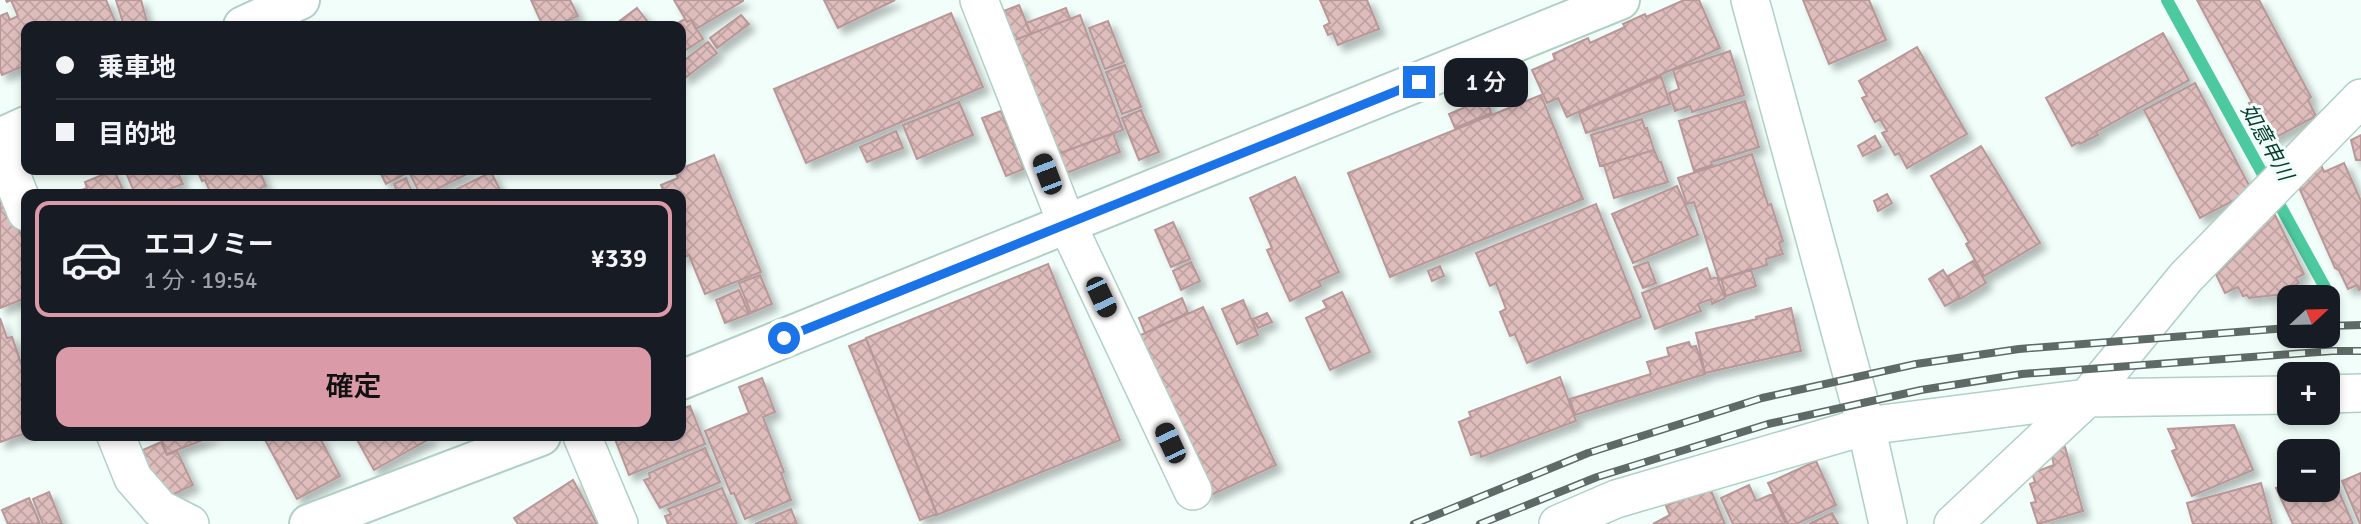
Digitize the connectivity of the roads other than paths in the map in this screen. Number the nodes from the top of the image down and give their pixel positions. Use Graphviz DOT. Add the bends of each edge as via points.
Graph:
graph roads {
  1 [pos="300,0"];
  2 [pos="979,0"];
  3 [pos="1620,0"];
  4 [pos="1750,0"];
  5 [pos="254,21"];
  6 [pos="2361,98"];
  7 [pos="21,128"];
  8 [pos="0,138"];
  9 [pos="0,146"];
  10 [pos="21,199"];
  11 [pos="1067,224"];
  12 [pos="686,378"];
  13 [pos="2361,393"];
  14 [pos="2340,394"];
  15 [pos="2277,395"];
  16 [pos="2087,398"];
  17 [pos="1866,426"];
  18 [pos="118,441"];
  19 [pos="528,441"];
  20 [pos="584,441"];
  21 [pos="1193,491"];
  22 [pos="190,524"];
  23 [pos="309,524"];
  24 [pos="619,524"];
  25 [pos="1558,524"];
  26 [pos="1888,524"];
  27 [pos="1953,524"];
  1 -- 5 [label="street"];
  2 -- 11 [label="street"];
  3 -- 11 [label="street"];
  4 -- 17 [label="street"];
  6 -- 16 [label="street" via="2186,277"];
  7 -- 8 [label="street"];
  9 -- 10 [label="street"];
  11 -- 12 [label="street"];
  11 -- 21 [label="street"];
  13 -- 14 [label="street"];
  15 -- 16 [label="street"];
  16 -- 17 [label="street"];
  16 -- 27 [label="street"];
  17 -- 25 [label="street" via="1616,499"];
  17 -- 26 [label="street"];
  18 -- 22 [label="street" via="133,478 160,509"];
  19 -- 23 [label="street"];
  20 -- 24 [label="street"];
}
